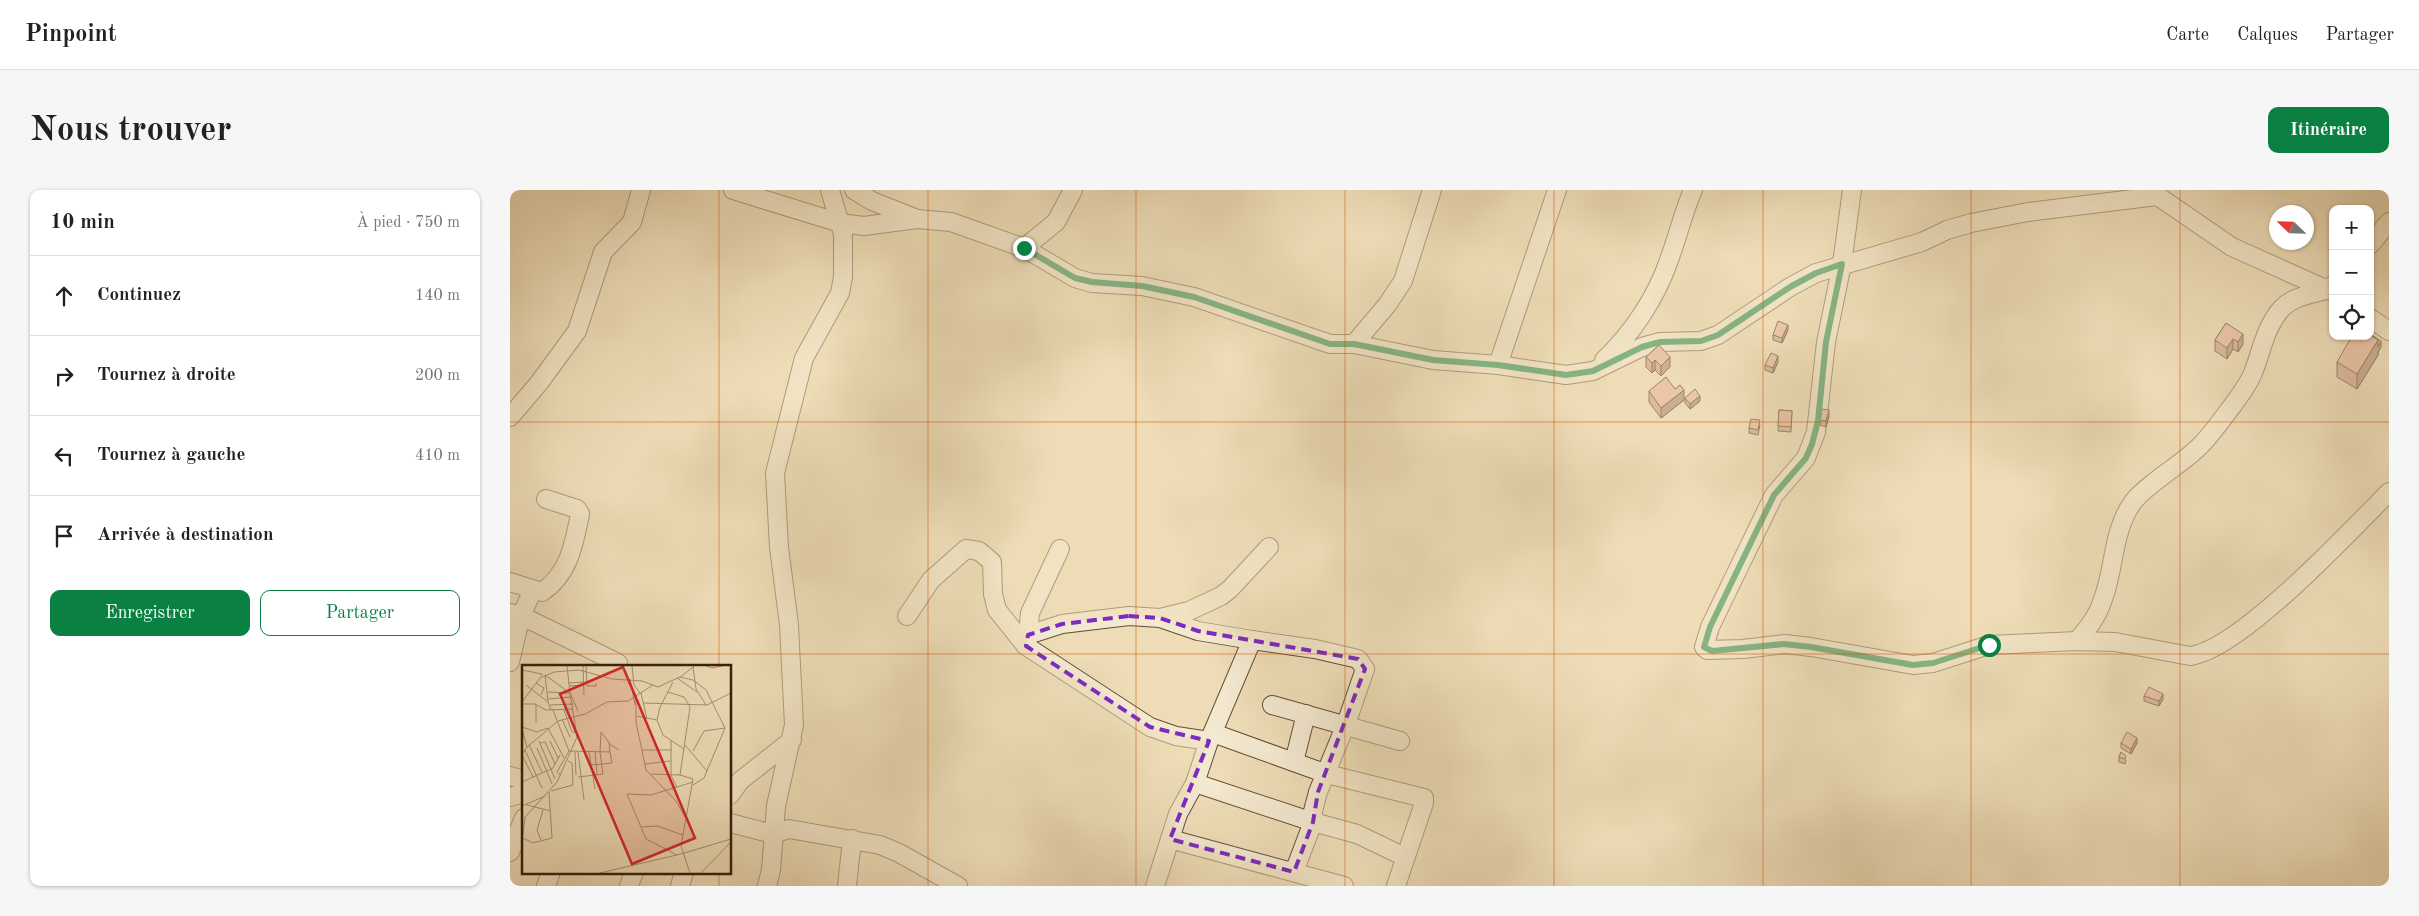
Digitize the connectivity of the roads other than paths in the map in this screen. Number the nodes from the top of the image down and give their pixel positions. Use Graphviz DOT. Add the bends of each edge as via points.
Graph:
graph roads {
  1 [pos="641,190"];
  2 [pos="734,190"];
  3 [pos="830,190"];
  4 [pos="854,190"];
  5 [pos="1073,190"];
  6 [pos="1432,190"];
  7 [pos="1558,190"];
  8 [pos="1693,190"];
  9 [pos="1852,190"];
  10 [pos="2153,193"];
  11 [pos="918,219"];
  12 [pos="2389,222"];
  13 [pos="840,223"];
  14 [pos="2374,240"];
  15 [pos="1024,248"];
  16 [pos="1842,264"];
  17 [pos="2329,288"];
  18 [pos="2329,289"];
  19 [pos="2374,321"];
  20 [pos="2389,331"];
  21 [pos="1354,344"];
  22 [pos="1498,365"];
  23 [pos="1593,371"];
  24 [pos="510,417"];
  25 [pos="2389,492"];
  26 [pos="546,499"];
  27 [pos="1269,546"];
  28 [pos="1060,549"];
  29 [pos="510,582"];
  30 [pos="533,590"];
  31 [pos="516,614"];
  32 [pos="907,616"];
  33 [pos="1160,618"];
  34 [pos="1027,640"];
  35 [pos="1252,640"];
  36 [pos="2077,641"];
  37 [pos="589,658"];
  38 [pos="510,662"];
  39 [pos="618,663"];
  40 [pos="1272,705"];
  41 [pos="1306,714"];
  42 [pos="1346,724"];
  43 [pos="1211,737"];
  44 [pos="792,740"];
  45 [pos="1400,741"];
  46 [pos="1294,762"];
  47 [pos="1327,774"];
  48 [pos="1195,783"];
  49 [pos="733,786"];
  50 [pos="522,793"];
  51 [pos="510,797"];
  52 [pos="1313,822"];
  53 [pos="522,823"];
  54 [pos="731,823"];
  55 [pos="773,834"];
  56 [pos="852,839"];
  57 [pos="1170,839"];
  58 [pos="510,852"];
  59 [pos="1405,857"];
  60 [pos="551,874"];
  61 [pos="633,874"];
  62 [pos="1286,876"];
  63 [pos="935,880"];
  64 [pos="546,886"];
  65 [pos="629,886"];
  66 [pos="767,886"];
  67 [pos="847,886"];
  68 [pos="958,886"];
  69 [pos="1155,886"];
  70 [pos="1344,886"];
  71 [pos="1396,886"];
  1 -- 24 [label="street" via="632,222 603,252 577,331"];
  2 -- 13 [label="street"];
  3 -- 13 [label="street"];
  4 -- 11 [label="street" via="872,201"];
  5 -- 15 [label="street" via="1056,222"];
  6 -- 21 [label="street" via="1403,280"];
  7 -- 22 [label="street"];
  8 -- 23 [label="street" via="1659,286 1614,351"];
  9 -- 16 [label="street"];
  10 -- 16 [label="street" via="1971,223 1922,242"];
  10 -- 17 [label="street" via="2232,247"];
  11 -- 13 [label="street" via="864,226"];
  11 -- 15 [label="street" via="951,222"];
  12 -- 14 [label="street"];
  13 -- 44 [label="street" via="844,257 840,293 804,358 775,473 778,547 788,625 794,725"];
  15 -- 21 [label="street" via="1075,278 1142,286 1194,297 1330,344"];
  16 -- 23 [label="street" via="1790,287 1718,335 1701,341 1660,342 1642,347"];
  16 -- 36 [label="street" via="1826,342 1818,421 1812,444 1806,458 1774,495 1710,627 1704,647 1712,651 1784,644 1913,665 1933,663 1989,645"];
  18 -- 36 [label="street" via="2308,293 2284,306 2267,330 2252,374 2234,403 2200,446 2133,502 2115,544 2103,600 2094,620"];
  19 -- 20 [label="street"];
  21 -- 22 [label="street" via="1433,360"];
  22 -- 23 [label="street" via="1566,375"];
  25 -- 36 [label="street" via="2264,613 2211,651 2190,656 2115,642"];
  26 -- 30 [label="street" via="577,509 580,514 569,561 555,584 542,592"];
  27 -- 33 [label="street" via="1221,596 1189,611"];
  28 -- 34 [label="street" via="1030,613"];
  29 -- 30 [label="street"];
  30 -- 31 [label="street"];
  31 -- 37 [label="street"];
  31 -- 38 [label="street"];
  32 -- 34 [label="street" via="931,580 966,550 979,551 992,562 997,610"];
  33 -- 34 [label="street" via="1129,616 1062,624"];
  33 -- 35 [label="street" via="1198,631"];
  34 -- 43 [label="street" via="1150,727 1176,736"];
  35 -- 42 [label="street" via="1315,649 1358,658 1363,662 1365,669"];
  35 -- 43 [label="street"];
  37 -- 39 [label="street"];
  40 -- 41 [label="street"];
  41 -- 42 [label="street"];
  41 -- 46 [label="street"];
  42 -- 45 [label="street"];
  42 -- 47 [label="street"];
  43 -- 46 [label="street"];
  43 -- 48 [label="street"];
  44 -- 49 [label="street"];
  44 -- 55 [label="street" via="776,806"];
  46 -- 47 [label="street"];
  47 -- 52 [label="street" via="1318,792"];
  47 -- 59 [label="street" via="1424,798"];
  48 -- 52 [label="street"];
  48 -- 57 [label="street" via="1178,814"];
  50 -- 51 [label="street"];
  52 -- 59 [label="street" via="1357,834"];
  52 -- 62 [label="street"];
  53 -- 58 [label="street"];
  54 -- 55 [label="street"];
  55 -- 56 [label="street" via="789,829"];
  55 -- 66 [label="street"];
  56 -- 63 [label="street" via="893,851"];
  56 -- 67 [label="street"];
  57 -- 62 [label="street"];
  57 -- 69 [label="street"];
  59 -- 71 [label="street"];
  60 -- 64 [label="street"];
  61 -- 65 [label="street"];
  62 -- 70 [label="street"];
  63 -- 68 [label="street"];
}
